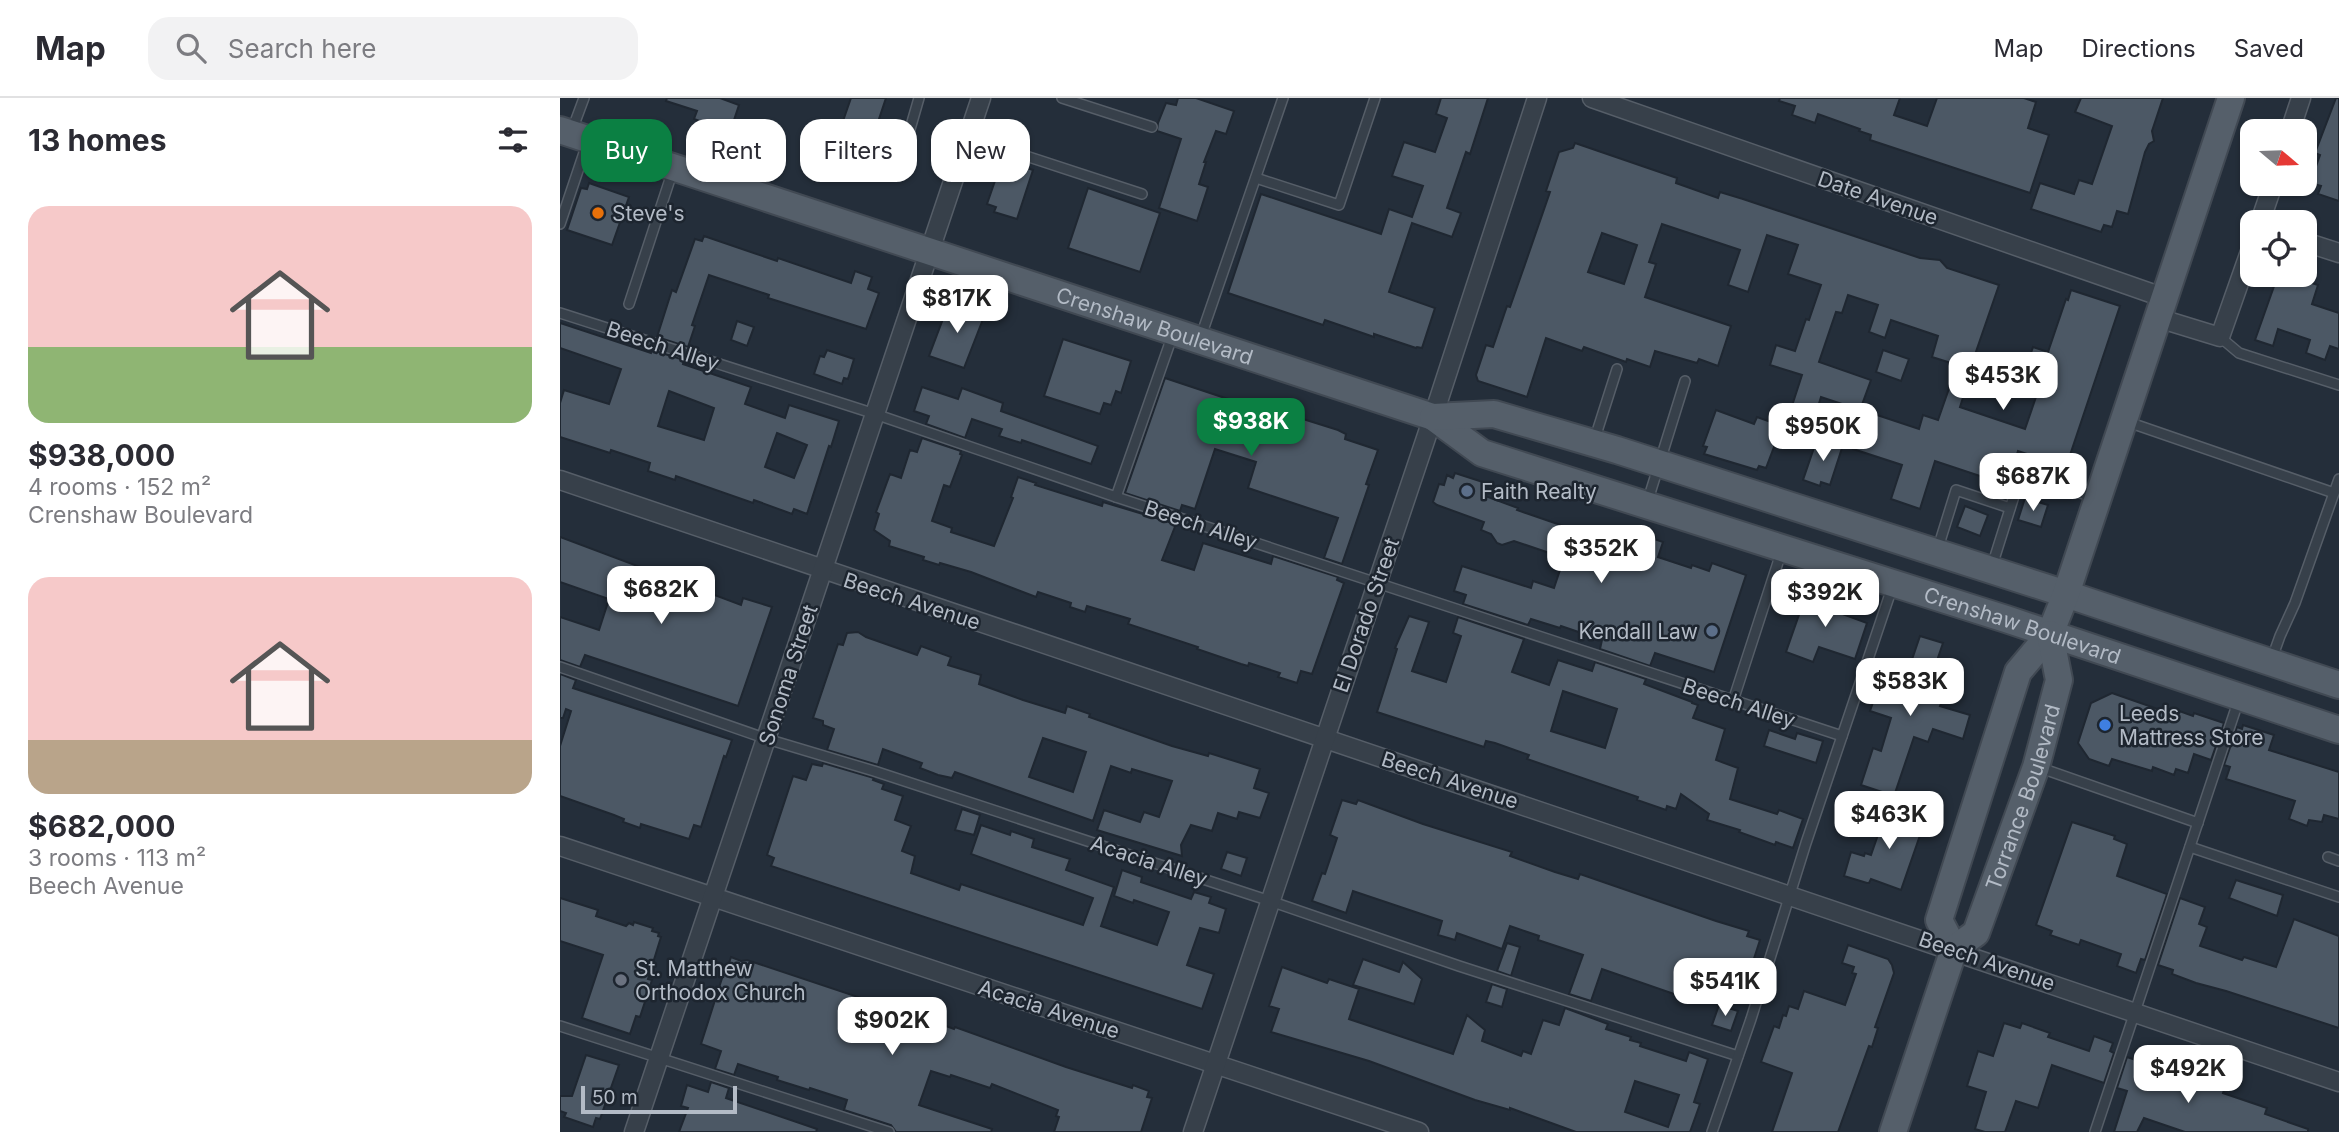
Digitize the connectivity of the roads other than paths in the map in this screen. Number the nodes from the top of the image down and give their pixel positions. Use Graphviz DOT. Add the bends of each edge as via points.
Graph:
graph roads {
  1 [pos="584,98"];
  2 [pos="919,98"];
  3 [pos="981,98"];
  4 [pos="1062,98"];
  5 [pos="1283,98"];
  6 [pos="1376,98"];
  7 [pos="1537,98"];
  8 [pos="1592,98"];
  9 [pos="2231,98"];
  10 [pos="2301,98"];
  11 [pos="913,119"];
  12 [pos="974,119"];
  13 [pos="2294,119"];
  14 [pos="1152,127"];
  15 [pos="573,134"];
  16 [pos="1030,157"];
  17 [pos="674,168"];
  18 [pos="1256,178"];
  19 [pos="953,182"];
  20 [pos="1142,194"];
  21 [pos="562,212"];
  22 [pos="560,224"];
  23 [pos="2317,246"];
  24 [pos="929,253"];
  25 [pos="2339,253"];
  26 [pos="2240,280"];
  27 [pos="629,304"];
  28 [pos="2161,308"];
  29 [pos="560,313"];
  30 [pos="1174,332"];
  31 [pos="2220,337"];
  32 [pos="1200,341"];
  33 [pos="1617,369"];
  34 [pos="1685,381"];
  35 [pos="2339,385"];
  36 [pos="875,414"];
  37 [pos="1433,417"];
  38 [pos="2124,421"];
  39 [pos="1593,443"];
  40 [pos="1660,463"];
  41 [pos="2339,479"];
  42 [pos="560,480"];
  43 [pos="2334,493"];
  44 [pos="1116,498"];
  45 [pos="2098,499"];
  46 [pos="1646,506"];
  47 [pos="2010,508"];
  48 [pos="1783,548"];
  49 [pos="1937,552"];
  50 [pos="1991,569"];
  51 [pos="823,571"];
  52 [pos="1893,583"];
  53 [pos="1377,584"];
  54 [pos="2066,594"];
  55 [pos="2050,634"];
  56 [pos="2270,663"];
  57 [pos="560,667"];
  58 [pos="2339,685"];
  59 [pos="2239,697"];
  60 [pos="1733,701"];
  61 [pos="2339,730"];
  62 [pos="1842,736"];
  63 [pos="1325,738"];
  64 [pos="767,739"];
  65 [pos="2036,767"];
  66 [pos="2198,824"];
  67 [pos="560,846"];
  68 [pos="2190,847"];
  69 [pos="2328,857"];
  70 [pos="2339,861"];
  71 [pos="1790,894"];
  72 [pos="2339,897"];
  73 [pos="714,898"];
  74 [pos="1270,901"];
  75 [pos="1954,949"];
  76 [pos="2136,1013"];
  77 [pos="560,1026"];
  78 [pos="1738,1056"];
  79 [pos="659,1058"];
  80 [pos="1215,1064"];
  81 [pos="2339,1082"];
  82 [pos="634,1132"];
  83 [pos="888,1132"];
  84 [pos="1192,1132"];
  85 [pos="1419,1132"];
  86 [pos="1712,1132"];
  87 [pos="1893,1132"];
  88 [pos="2095,1132"];
  1 -- 15 [label="lane"];
  2 -- 11 [label="lane"];
  3 -- 12 [label="street, Sonoma Street"];
  4 -- 14 [label="lane"];
  5 -- 18 [label="lane"];
  6 -- 18 [label="lane" via="1339,205"];
  7 -- 37 [label="street, El Dorado Street"];
  8 -- 28 [label="street, Date Avenue"];
  9 -- 28 [label="main road, Torrance Boulevard"];
  10 -- 13 [label="street"];
  15 -- 17 [label="main road, Crenshaw Boulevard"];
  15 -- 21 [label="lane"];
  16 -- 20 [label="lane"];
  17 -- 24 [label="main road, Crenshaw Boulevard"];
  17 -- 27 [label="lane"];
  18 -- 32 [label="lane"];
  19 -- 24 [label="street, Sonoma Street"];
  21 -- 22 [label="lane"];
  23 -- 25 [label="street"];
  24 -- 30 [label="main road, Crenshaw Boulevard"];
  24 -- 36 [label="street, Sonoma Street"];
  26 -- 31 [label="street"];
  28 -- 31 [label="street"];
  28 -- 38 [label="main road, Torrance Boulevard"];
  29 -- 36 [label="lane, Beech Alley"];
  30 -- 32 [label="main road, Crenshaw Boulevard"];
  30 -- 44 [label="lane"];
  31 -- 35 [label="lane" via="2239,353"];
  32 -- 37 [label="main road, Crenshaw Boulevard"];
  33 -- 39 [label="lane"];
  34 -- 40 [label="lane"];
  36 -- 44 [label="lane, Beech Alley"];
  36 -- 51 [label="street, Sonoma Street"];
  37 -- 39 [label="main road, Crenshaw Boulevard" via="1494,414"];
  37 -- 46 [label="main road, Crenshaw Boulevard" via="1482,453"];
  37 -- 53 [label="street, El Dorado Street"];
  38 -- 43 [label="lane"];
  38 -- 45 [label="main road, Torrance Boulevard"];
  39 -- 40 [label="main road, Crenshaw Boulevard"];
  40 -- 46 [label="lane"];
  40 -- 49 [label="main road, Crenshaw Boulevard"];
  41 -- 43 [label="lane"];
  42 -- 51 [label="street, Beech Avenue"];
  43 -- 56 [label="lane"];
  44 -- 53 [label="lane, Beech Alley"];
  45 -- 47 [label="lane" via="2021,474"];
  45 -- 54 [label="main road, Torrance Boulevard"];
  46 -- 48 [label="main road, Crenshaw Boulevard"];
  47 -- 49 [label="lane" via="1956,490"];
  47 -- 50 [label="lane"];
  48 -- 52 [label="main road, Crenshaw Boulevard"];
  48 -- 60 [label="lane"];
  49 -- 50 [label="main road, Crenshaw Boulevard"];
  50 -- 54 [label="main road, Crenshaw Boulevard"];
  51 -- 63 [label="street, Beech Avenue"];
  51 -- 64 [label="street, Sonoma Street"];
  52 -- 55 [label="main road, Crenshaw Boulevard"];
  52 -- 62 [label="lane"];
  53 -- 60 [label="lane, Beech Alley"];
  53 -- 63 [label="street, El Dorado Street"];
  54 -- 55 [label="main road, Torrance Boulevard"];
  54 -- 56 [label="main road, Crenshaw Boulevard"];
  55 -- 59 [label="main road, Crenshaw Boulevard"];
  55 -- 65 [label="main road, Torrance Boulevard" via="2059,680"];
  55 -- 75 [label="main road, Torrance Boulevard" via="2018,671 1955,865 1939,920"];
  56 -- 58 [label="main road, Crenshaw Boulevard"];
  57 -- 64 [label="lane, Acacia Alley"];
  59 -- 61 [label="main road, Crenshaw Boulevard"];
  59 -- 66 [label="lane"];
  60 -- 62 [label="lane, Beech Alley"];
  62 -- 71 [label="lane"];
  63 -- 71 [label="street, Beech Avenue"];
  63 -- 74 [label="street, El Dorado Street"];
  64 -- 73 [label="street, Sonoma Street"];
  64 -- 74 [label="lane, Acacia Alley"];
  65 -- 66 [label="lane"];
  65 -- 75 [label="main road, Torrance Boulevard" via="1976,933"];
  66 -- 68 [label="lane"];
  67 -- 73 [label="street, Acacia Avenue"];
  68 -- 72 [label="lane"];
  68 -- 76 [label="lane"];
  69 -- 70 [label="lane"];
  71 -- 75 [label="street, Beech Avenue"];
  71 -- 78 [label="lane"];
  73 -- 79 [label="street, Sonoma Street"];
  73 -- 80 [label="street, Acacia Avenue"];
  74 -- 78 [label="lane, Acacia Alley"];
  74 -- 80 [label="street, El Dorado Street"];
  75 -- 76 [label="street, Beech Avenue"];
  75 -- 87 [label="main road, Torrance Boulevard"];
  76 -- 81 [label="street, Beech Avenue"];
  76 -- 88 [label="lane"];
  77 -- 79 [label="lane"];
  78 -- 86 [label="lane"];
  79 -- 82 [label="street, Sonoma Street"];
  79 -- 83 [label="lane"];
  80 -- 84 [label="street, El Dorado Street"];
  80 -- 85 [label="street, Acacia Avenue"];
}
